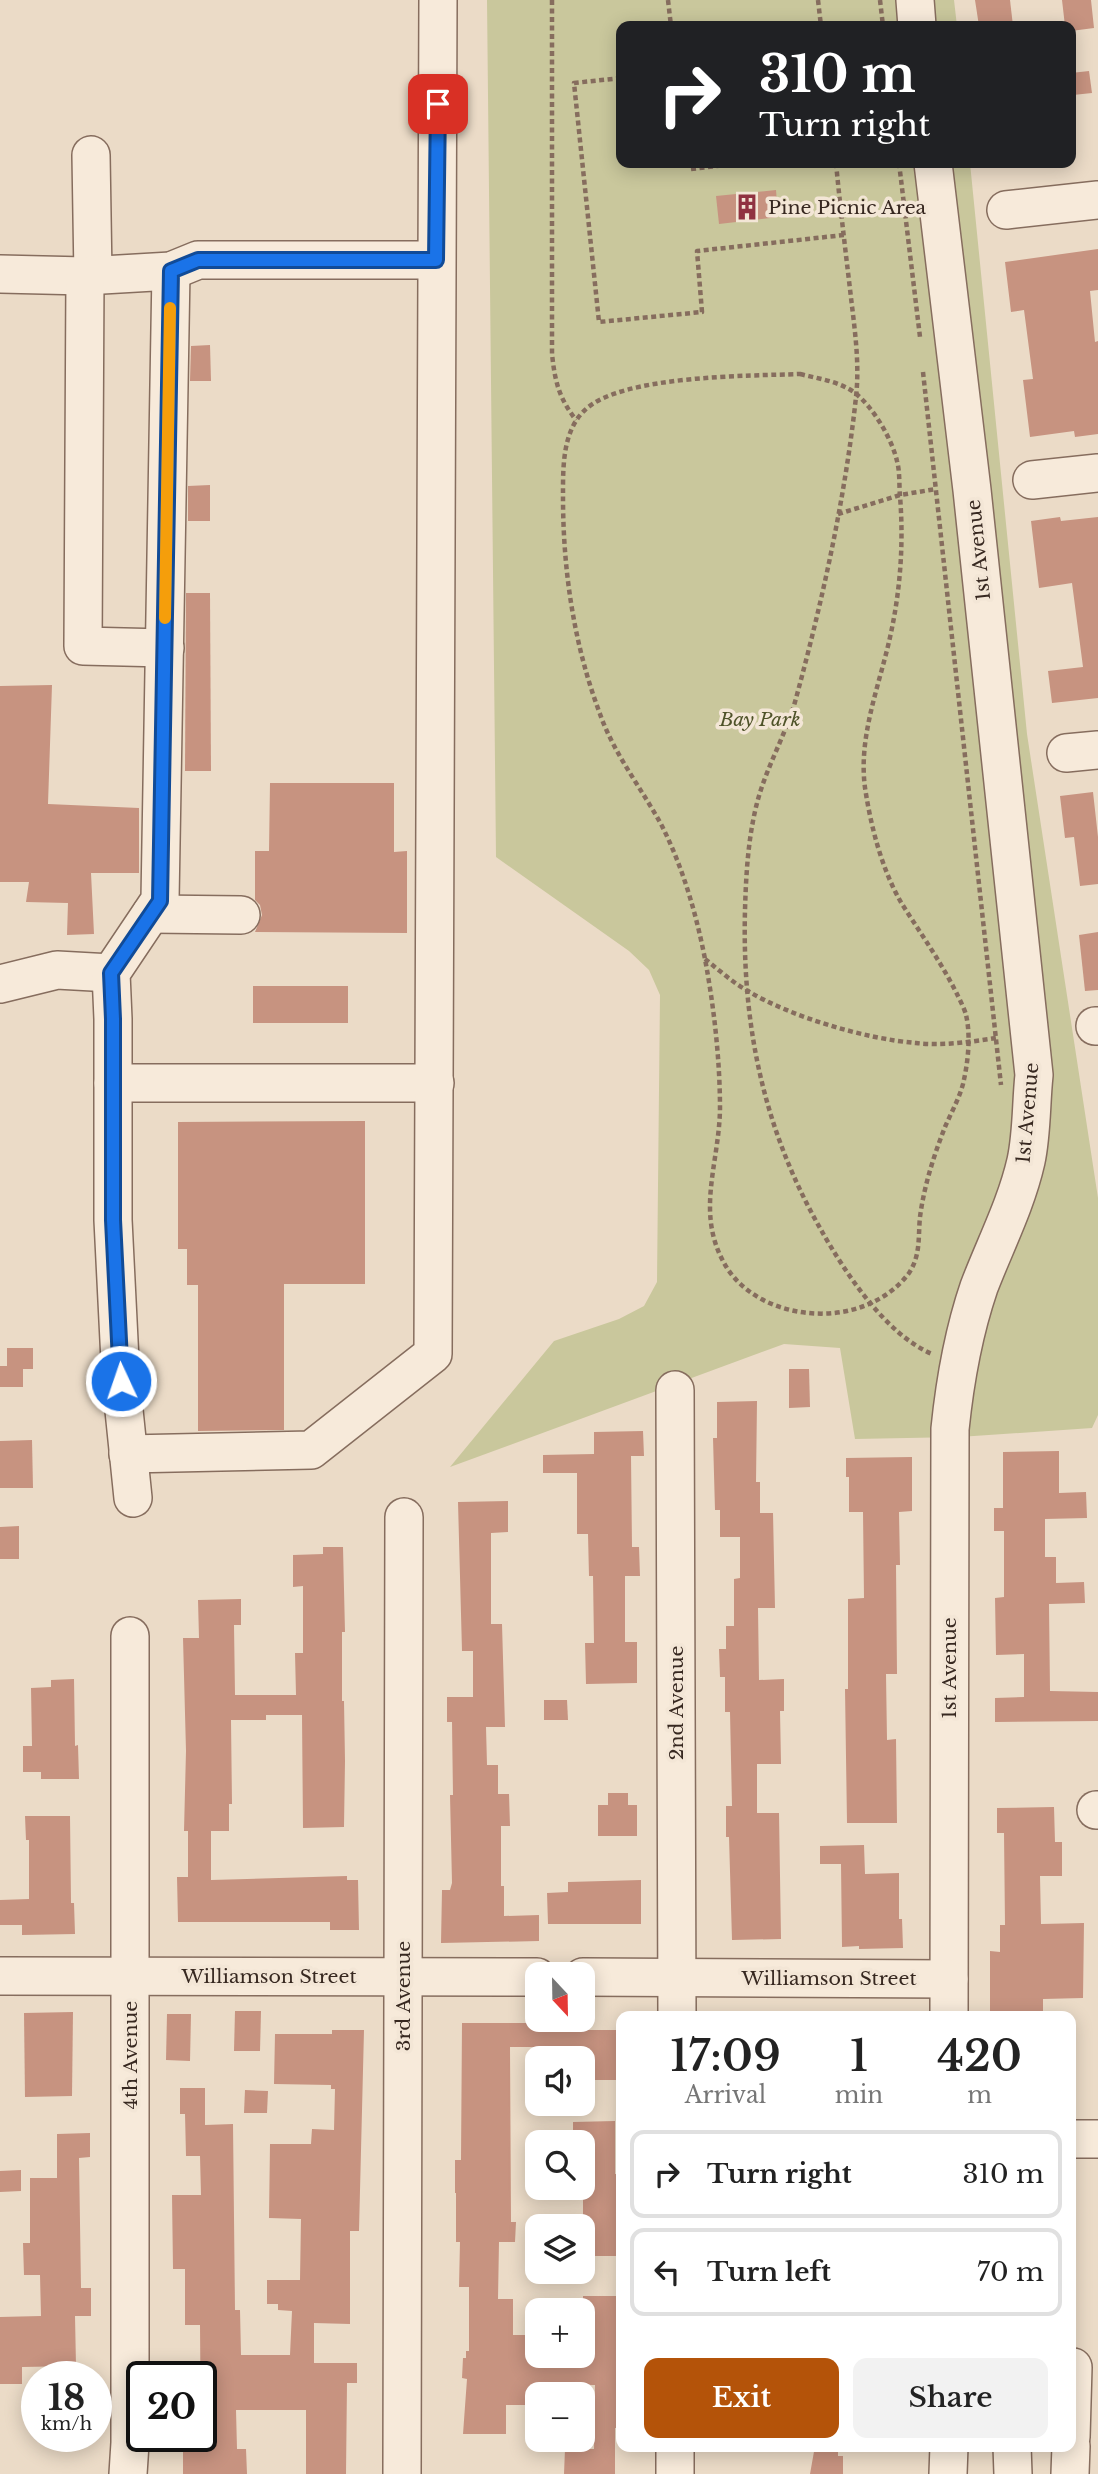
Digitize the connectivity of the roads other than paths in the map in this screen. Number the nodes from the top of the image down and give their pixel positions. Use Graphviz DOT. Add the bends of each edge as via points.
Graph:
graph roads {
  1 [pos="438,0"];
  2 [pos="915,0"];
  3 [pos="917,21"];
  4 [pos="91,155"];
  5 [pos="934,168"];
  6 [pos="1098,200"];
  7 [pos="1006,210"];
  8 [pos="436,260"];
  9 [pos="171,271"];
  10 [pos="0,274"];
  11 [pos="89,276"];
  12 [pos="1098,473"];
  13 [pos="1032,480"];
  14 [pos="165,648"];
  15 [pos="151,914"];
  16 [pos="241,915"];
  17 [pos="111,973"];
  18 [pos="0,984"];
  19 [pos="113,1083"];
  20 [pos="435,1083"];
  21 [pos="675,1390"];
  22 [pos="128,1454"];
  23 [pos="133,1499"];
  24 [pos="404,1517"];
  25 [pos="130,1636"];
  26 [pos="0,1976"];
  27 [pos="130,1976"];
  28 [pos="404,1977"];
  29 [pos="525,1977"];
  30 [pos="595,1977"];
  31 [pos="677,1977"];
  32 [pos="949,1979"];
  33 [pos="677,2011"];
  34 [pos="949,2011"];
  35 [pos="1076,2139"];
  36 [pos="1098,2139"];
  37 [pos="1081,2367"];
  38 [pos="1076,2402"];
  39 [pos="676,2452"];
  40 [pos="949,2452"];
  41 [pos="1012,2452"];
  42 [pos="1071,2452"];
  43 [pos="128,2474"];
  44 [pos="402,2474"];
  45 [pos="675,2474"];
  46 [pos="948,2474"];
  47 [pos="1013,2474"];
  48 [pos="1070,2474"];
  1 -- 8 [label="street"];
  2 -- 3 [label="street"];
  4 -- 11 [label="street"];
  5 -- 32 [label="street, 1st Avenue" via="1034,1075 1026,1160 1008,1219 965,1332 939,1357 950,1429"];
  6 -- 7 [label="street"];
  8 -- 9 [label="street" via="198,260"];
  8 -- 20 [label="street"];
  9 -- 11 [label="street"];
  9 -- 14 [label="street"];
  10 -- 11 [label="street"];
  11 -- 14 [label="street" via="83,646"];
  12 -- 13 [label="street"];
  14 -- 15 [label="street" via="160,901"];
  15 -- 16 [label="street"];
  15 -- 17 [label="street"];
  17 -- 18 [label="street" via="57,970"];
  17 -- 19 [label="street"];
  19 -- 20 [label="street"];
  19 -- 22 [label="street" via="113,1220"];
  20 -- 22 [label="street" via="433,1354 311,1450"];
  21 -- 31 [label="street, 2nd Avenue"];
  22 -- 23 [label="street"];
  24 -- 28 [label="street, 3rd Avenue"];
  25 -- 27 [label="street, 4th Avenue"];
  26 -- 27 [label="street, Williamson Street"];
  27 -- 28 [label="street, Williamson Street"];
  27 -- 43 [label="street, 4th Avenue"];
  28 -- 29 [label="street, Williamson Street"];
  28 -- 44 [label="street, 3rd Avenue"];
  30 -- 31 [label="street, Williamson Street"];
  31 -- 32 [label="street, Williamson Street"];
  31 -- 33 [label="street, 2nd Avenue"];
  32 -- 34 [label="street, 1st Avenue"];
  35 -- 36 [label="street"];
  37 -- 38 [label="street"];
  39 -- 45 [label="street"];
  40 -- 46 [label="street"];
  41 -- 47 [label="street"];
  42 -- 48 [label="street"];
}
